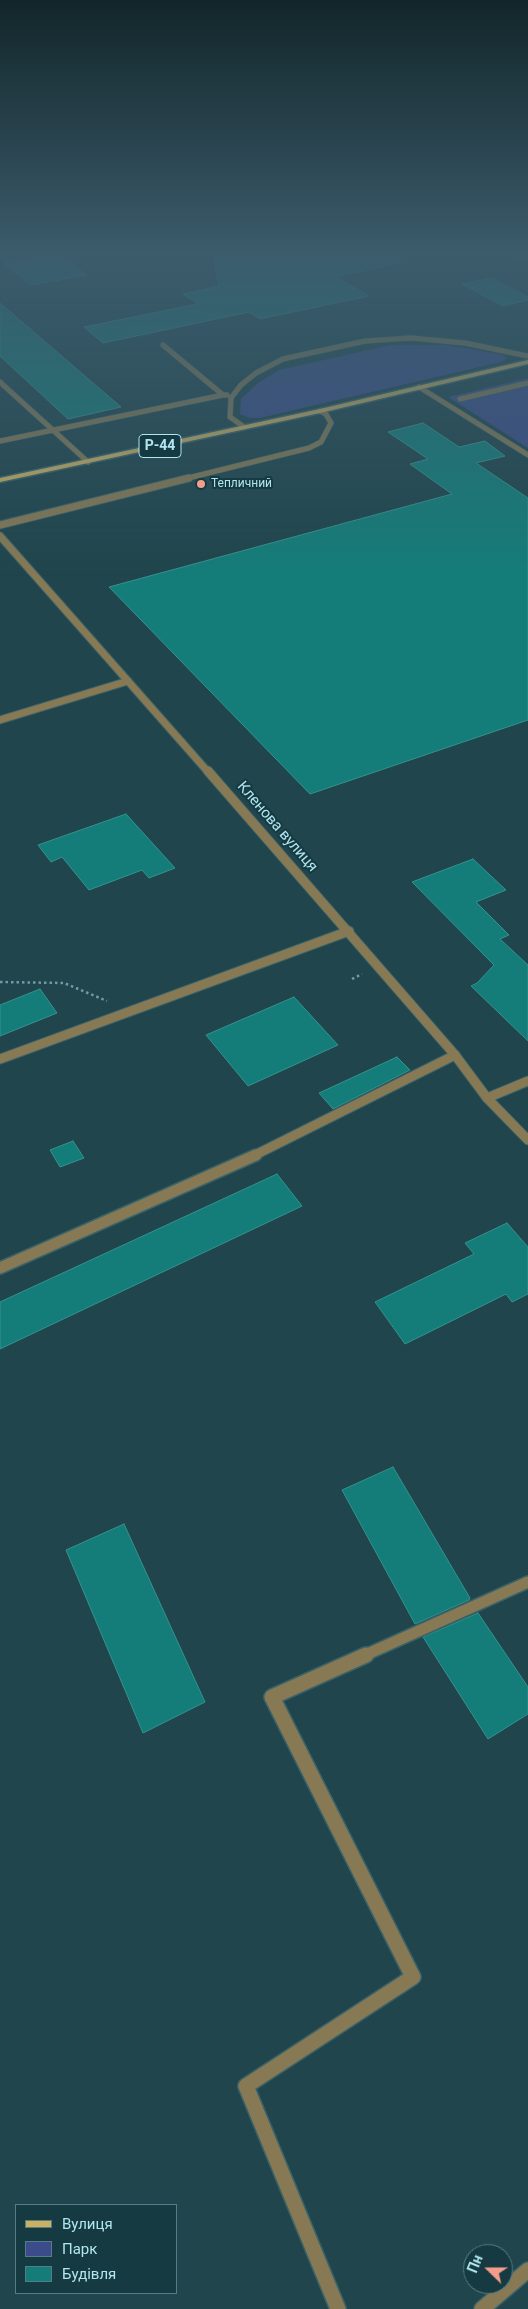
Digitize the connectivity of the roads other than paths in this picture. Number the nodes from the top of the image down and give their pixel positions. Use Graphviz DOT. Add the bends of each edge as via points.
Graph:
graph roads {
  1 [pos="183,362"];
  2 [pos="276,362"];
  3 [pos="528,362"];
  4 [pos="0,382"];
  5 [pos="528,383"];
  6 [pos="419,387"];
  7 [pos="224,395"];
  8 [pos="233,396"];
  9 [pos="460,399"];
  10 [pos="320,410"];
  11 [pos="244,427"];
  12 [pos="55,431"];
  13 [pos="0,441"];
  14 [pos="528,455"];
  15 [pos="88,462"];
  16 [pos="0,480"];
  17 [pos="0,525"];
  18 [pos="0,536"];
  19 [pos="128,681"];
  20 [pos="0,720"];
  21 [pos="349,931"];
  22 [pos="455,1055"];
  23 [pos="0,1059"];
  24 [pos="528,1081"];
  25 [pos="487,1098"];
  26 [pos="528,1140"];
  27 [pos="0,1268"];
  28 [pos="528,1582"];
  29 [pos="528,2270"];
  30 [pos="338,2309"];
  31 [pos="482,2309"];
  1 -- 7 [label="street"];
  2 -- 8 [label="street" via="241,385"];
  3 -- 6 [label="main road, Р-44"];
  4 -- 12 [label="street"];
  5 -- 9 [label="street"];
  6 -- 10 [label="main road, Р-44"];
  6 -- 14 [label="street"];
  7 -- 8 [label="street"];
  7 -- 12 [label="street"];
  8 -- 11 [label="street" via="230,417"];
  10 -- 11 [label="main road, Р-44"];
  10 -- 17 [label="street" via="331,423 321,442 309,448"];
  11 -- 15 [label="main road, Р-44"];
  12 -- 13 [label="street"];
  12 -- 15 [label="street"];
  15 -- 16 [label="main road, Р-44"];
  18 -- 19 [label="street, Кленова вулиця"];
  19 -- 20 [label="street"];
  19 -- 21 [label="street, Кленова вулиця"];
  21 -- 22 [label="street, Кленова вулиця"];
  21 -- 23 [label="street"];
  22 -- 25 [label="street, Кленова вулиця"];
  22 -- 27 [label="street" via="241,1162"];
  24 -- 25 [label="street"];
  25 -- 26 [label="street, Кленова вулиця"];
  28 -- 30 [label="street" via="272,1697 413,1977 246,2086"];
  29 -- 31 [label="street"];
}
